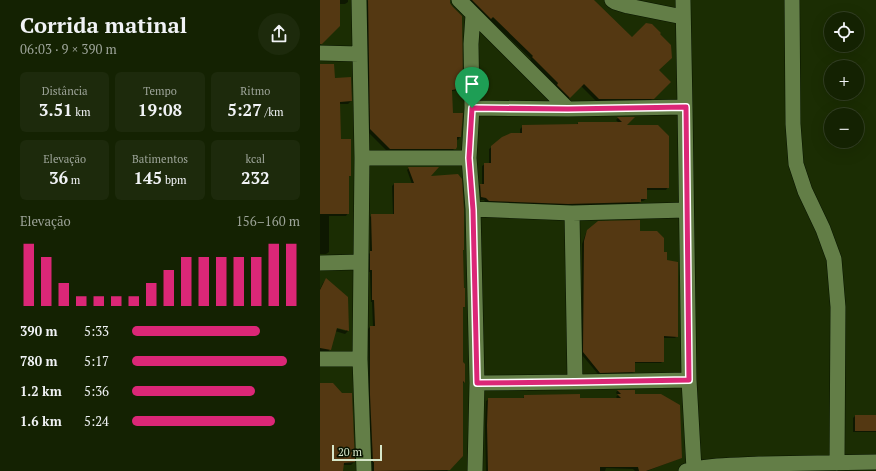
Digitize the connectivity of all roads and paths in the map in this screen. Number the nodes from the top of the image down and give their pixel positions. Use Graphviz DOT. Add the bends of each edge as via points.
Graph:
graph roads {
  1 [pos="359,0"];
  2 [pos="459,0"];
  3 [pos="612,0"];
  4 [pos="683,0"];
  5 [pos="792,0"];
  6 [pos="473,15"];
  7 [pos="683,17"];
  8 [pos="320,53"];
  9 [pos="359,54"];
  10 [pos="686,107"];
  11 [pos="472,108"];
  12 [pos="568,109"];
  13 [pos="362,158"];
  14 [pos="469,158"];
  15 [pos="473,210"];
  16 [pos="686,210"];
  17 [pos="572,213"];
  18 [pos="362,262"];
  19 [pos="320,263"];
  20 [pos="320,359"];
  21 [pos="360,359"];
  22 [pos="689,380"];
  23 [pos="575,382"];
  24 [pos="477,383"];
  25 [pos="837,462"];
  26 [pos="876,462"];
  27 [pos="764,468"];
  28 [pos="690,470"];
  29 [pos="364,471"];
  30 [pos="475,471"];
  1 -- 9 [label="street"];
  2 -- 6 [label="street"];
  3 -- 7 [label="street" via="628,6"];
  4 -- 7 [label="street"];
  5 -- 25 [label="street" via="793,124 796,164 834,259 838,307"];
  6 -- 11 [label="street"];
  6 -- 12 [label="street"];
  7 -- 10 [label="street"];
  8 -- 9 [label="street"];
  9 -- 13 [label="street"];
  10 -- 12 [label="street"];
  10 -- 16 [label="street"];
  11 -- 12 [label="street"];
  11 -- 14 [label="street"];
  13 -- 14 [label="street"];
  13 -- 18 [label="street"];
  14 -- 15 [label="street"];
  15 -- 17 [label="street"];
  15 -- 24 [label="street"];
  16 -- 17 [label="street"];
  16 -- 22 [label="street"];
  17 -- 23 [label="street"];
  18 -- 19 [label="street"];
  18 -- 21 [label="street"];
  20 -- 21 [label="street"];
  21 -- 29 [label="street"];
  22 -- 23 [label="street"];
  22 -- 28 [label="street"];
  23 -- 24 [label="street"];
  24 -- 30 [label="street"];
  25 -- 26 [label="street"];
  25 -- 27 [label="street"];
  27 -- 28 [label="street" via="725,466"];
}
